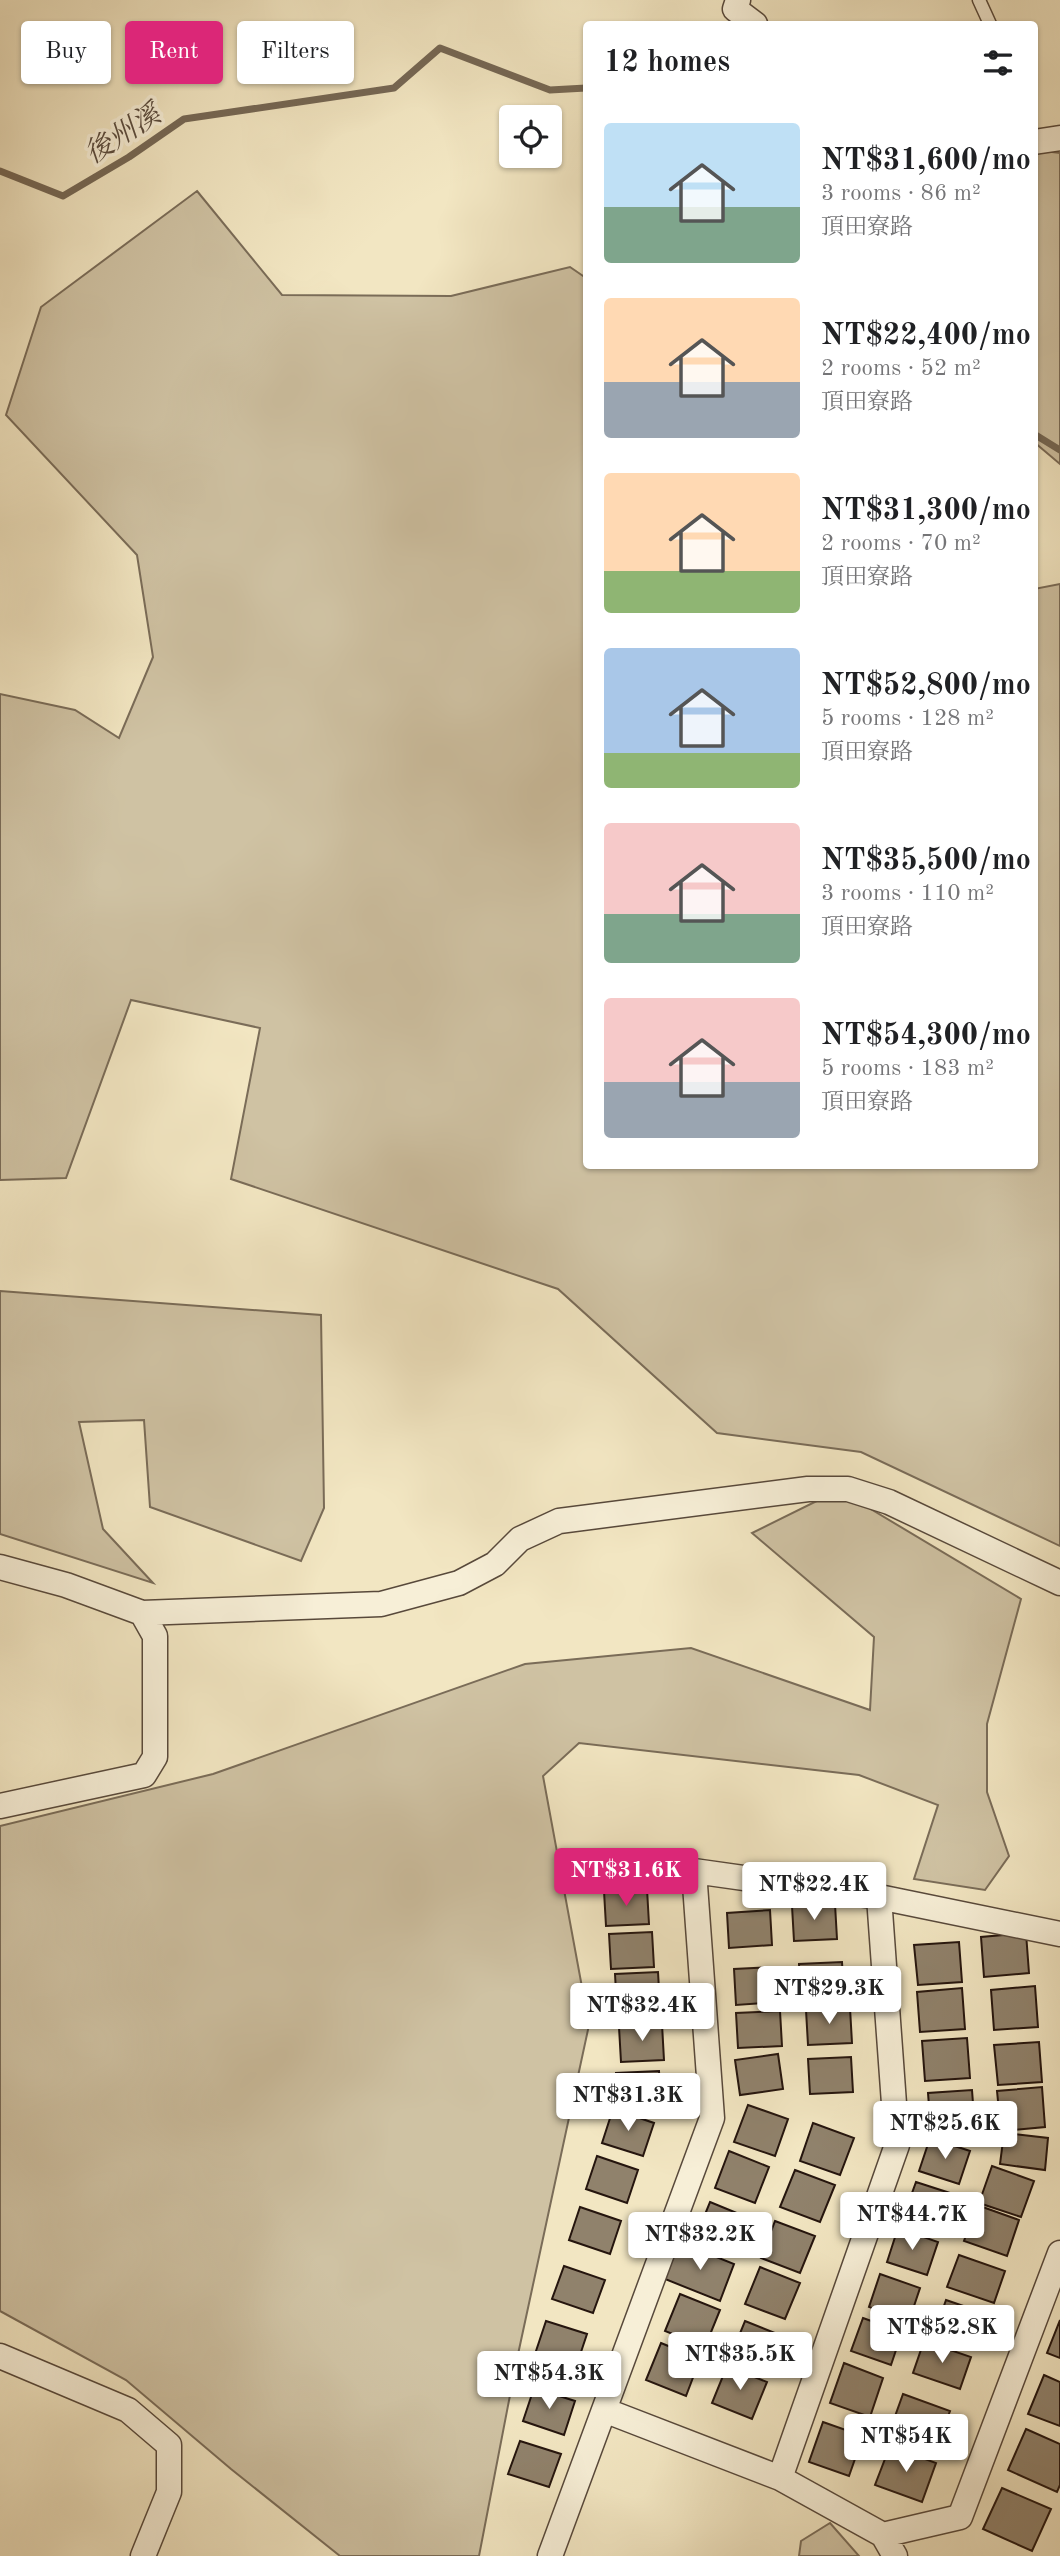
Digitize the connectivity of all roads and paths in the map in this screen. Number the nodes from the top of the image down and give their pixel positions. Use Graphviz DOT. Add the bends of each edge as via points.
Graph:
graph roads {
  1 [pos="738,0"];
  2 [pos="979,0"];
  3 [pos="751,21"];
  4 [pos="989,21"];
  5 [pos="1060,138"];
  6 [pos="1038,141"];
  7 [pos="0,1567"];
  8 [pos="1060,1583"];
  9 [pos="142,1614"];
  10 [pos="0,1806"];
  11 [pos="600,1867"];
  12 [pos="694,1871"];
  13 [pos="879,1897"];
  14 [pos="1060,1934"];
  15 [pos="1060,2253"];
  16 [pos="0,2356"];
  17 [pos="604,2410"];
  18 [pos="780,2478"];
  19 [pos="883,2535"];
  20 [pos="144,2556"];
  21 [pos="550,2556"];
  22 [pos="895,2556"];
  1 -- 3 [label="street" via="736,9"];
  2 -- 4 [label="lane"];
  5 -- 6 [label="street"];
  7 -- 9 [label="street"];
  8 -- 9 [label="street" via="889,1502 848,1489 808,1489 559,1521 520,1539 495,1564 459,1583 381,1604"];
  9 -- 10 [label="street" via="156,1636 156,1757 144,1775"];
  11 -- 12 [label="street"];
  12 -- 13 [label="street"];
  12 -- 17 [label="street" via="712,2118"];
  13 -- 14 [label="street"];
  13 -- 18 [label="street" via="897,2145"];
  15 -- 19 [label="street" via="960,2517"];
  16 -- 20 [label="street" via="128,2410 169,2445 169,2492"];
  17 -- 18 [label="street"];
  17 -- 21 [label="street"];
  18 -- 19 [label="street"];
  19 -- 22 [label="street"];
}
